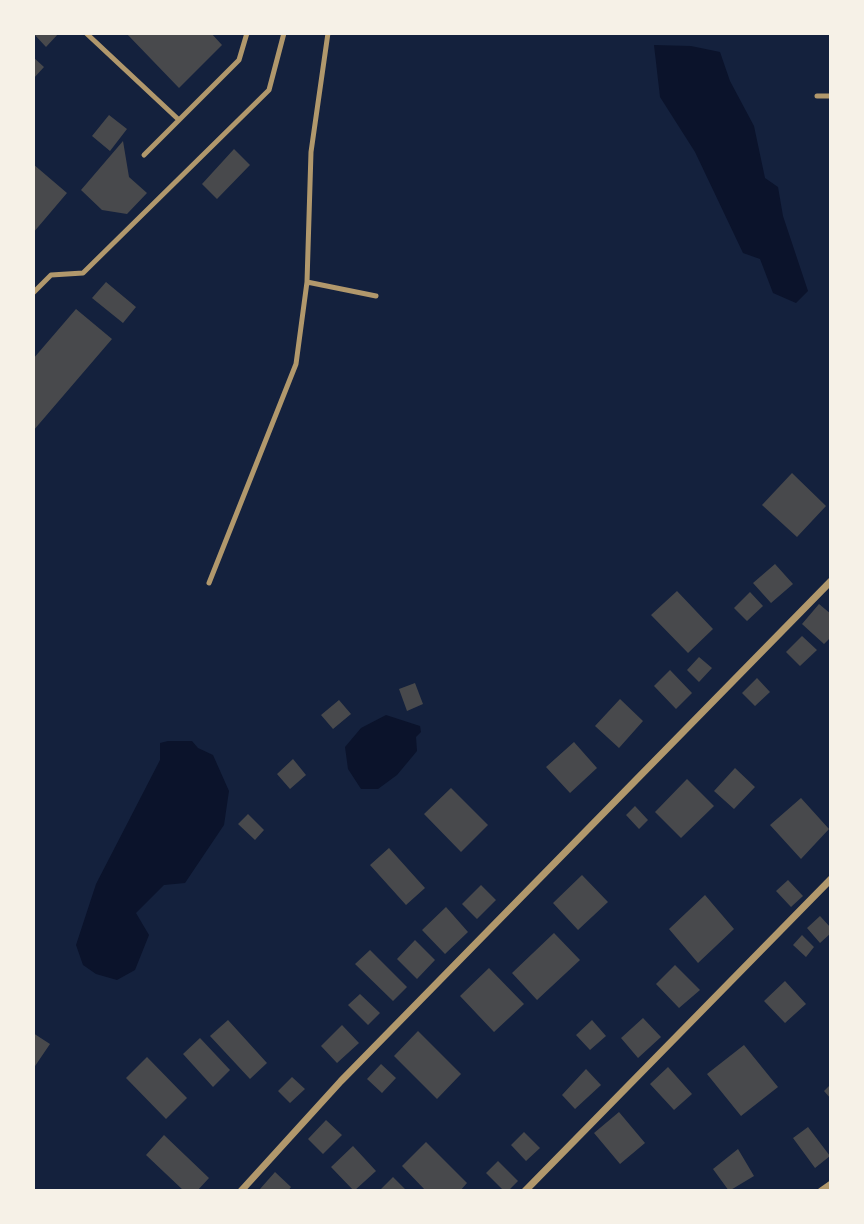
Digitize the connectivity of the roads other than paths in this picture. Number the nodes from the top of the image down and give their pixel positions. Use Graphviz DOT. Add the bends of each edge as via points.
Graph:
graph roads {
  1 [pos="86,33"];
  2 [pos="247,33"];
  3 [pos="285,33"];
  4 [pos="328,33"];
  5 [pos="817,96"];
  6 [pos="831,96"];
  7 [pos="179,120"];
  8 [pos="145,155"];
  9 [pos="307,282"];
  10 [pos="33,293"];
  11 [pos="376,296"];
  12 [pos="831,581"];
  13 [pos="209,583"];
  14 [pos="831,879"];
  15 [pos="831,1184"];
  16 [pos="242,1191"];
  17 [pos="525,1191"];
  18 [pos="821,1191"];
  1 -- 7 [label="lane"];
  2 -- 7 [label="lane" via="239,60"];
  3 -- 10 [label="lane" via="269,90 83,273 51,275"];
  4 -- 9 [label="lane" via="311,152"];
  5 -- 6 [label="lane"];
  7 -- 8 [label="lane"];
  9 -- 11 [label="lane"];
  9 -- 13 [label="lane" via="296,364"];
  12 -- 16 [label="street" via="341,1081"];
  14 -- 17 [label="street"];
  15 -- 18 [label="street"];
}
